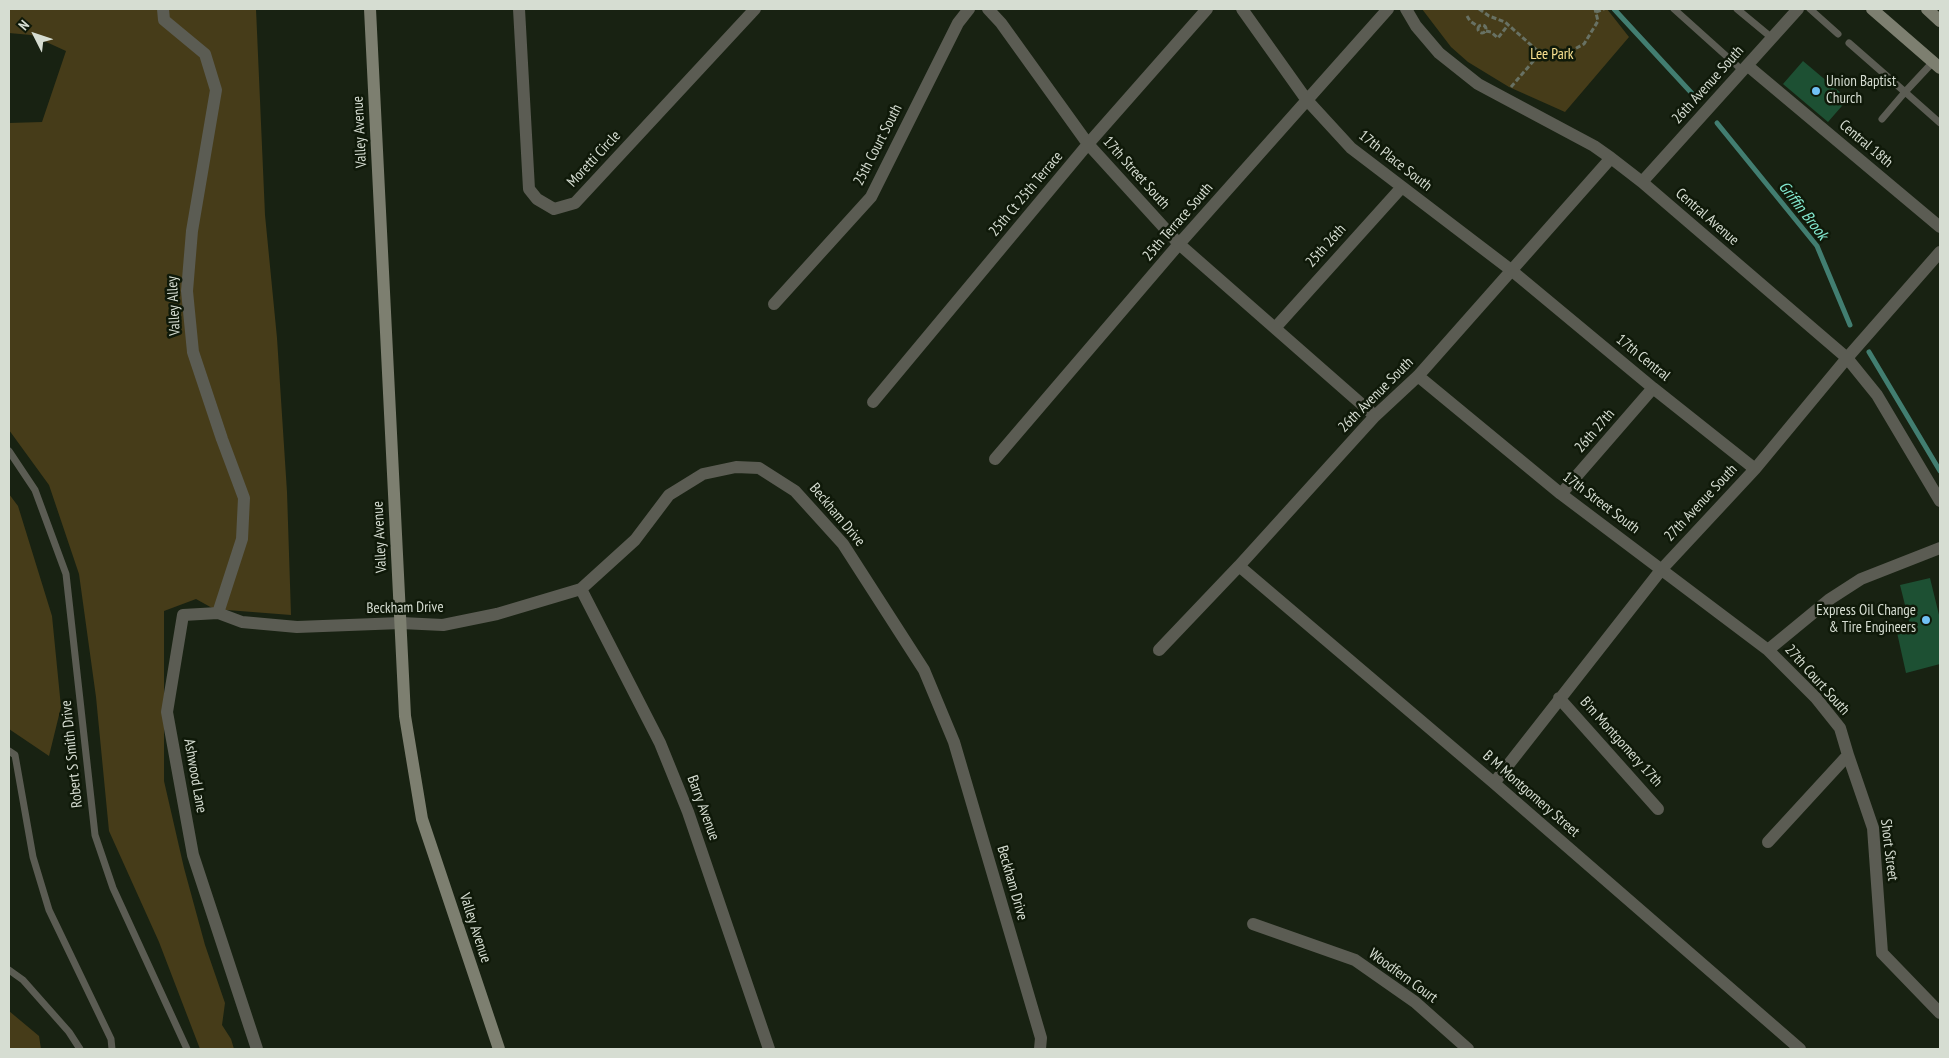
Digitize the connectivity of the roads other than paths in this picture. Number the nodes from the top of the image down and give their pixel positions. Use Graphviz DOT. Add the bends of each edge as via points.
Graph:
graph roads {
  1 [pos="163,9"];
  2 [pos="370,9"];
  3 [pos="519,9"];
  4 [pos="755,9"];
  5 [pos="969,9"];
  6 [pos="988,9"];
  7 [pos="1207,9"];
  8 [pos="1242,9"];
  9 [pos="1388,9"];
  10 [pos="1406,9"];
  11 [pos="1674,9"];
  12 [pos="1737,9"];
  13 [pos="1798,9"];
  14 [pos="1810,9"];
  15 [pos="1872,9"];
  16 [pos="1927,9"];
  17 [pos="1940,21"];
  18 [pos="1838,34"];
  19 [pos="1772,38"];
  20 [pos="1849,43"];
  21 [pos="1937,65"];
  22 [pos="1745,69"];
  23 [pos="1905,92"];
  24 [pos="1306,99"];
  25 [pos="1882,119"];
  26 [pos="1940,123"];
  27 [pos="1088,144"];
  28 [pos="1611,158"];
  29 [pos="1642,182"];
  30 [pos="1402,187"];
  31 [pos="1940,227"];
  32 [pos="1179,244"];
  33 [pos="1940,252"];
  34 [pos="1511,270"];
  35 [pos="774,304"];
  36 [pos="1275,328"];
  37 [pos="1847,358"];
  38 [pos="1418,376"];
  39 [pos="1653,388"];
  40 [pos="873,402"];
  41 [pos="1375,416"];
  42 [pos="9,451"];
  43 [pos="995,459"];
  44 [pos="1755,469"];
  45 [pos="1561,494"];
  46 [pos="1940,501"];
  47 [pos="1940,548"];
  48 [pos="1239,566"];
  49 [pos="1661,570"];
  50 [pos="581,589"];
  51 [pos="218,613"];
  52 [pos="401,623"];
  53 [pos="297,627"];
  54 [pos="1160,650"];
  55 [pos="1768,650"];
  56 [pos="1559,698"];
  57 [pos="9,751"];
  58 [pos="1848,755"];
  59 [pos="1494,783"];
  60 [pos="1658,809"];
  61 [pos="1768,842"];
  62 [pos="1253,924"];
  63 [pos="9,970"];
  64 [pos="1940,1013"];
  65 [pos="80,1049"];
  66 [pos="112,1049"];
  67 [pos="187,1049"];
  68 [pos="257,1049"];
  69 [pos="499,1049"];
  70 [pos="769,1049"];
  71 [pos="1040,1049"];
  72 [pos="1468,1049"];
  73 [pos="1800,1049"];
  1 -- 51 [label="street, Valley Alley" via="164,20 205,54 216,90 192,231 186,291 193,352 244,498 242,539"];
  2 -- 52 [label="main road, Valley Avenue"];
  3 -- 4 [label="street, Moretti Circle" via="529,189 537,199 554,208 575,204"];
  5 -- 35 [label="street, 25th Court South" via="958,22 871,197"];
  6 -- 27 [label="street, 17th Street South"];
  7 -- 27 [label="street, 25th Ct 25th Terrace"];
  8 -- 24 [label="street, 17th Place South"];
  9 -- 24 [label="street, 25th Terrace South"];
  10 -- 28 [label="street, Central Avenue" via="1439,53 1478,84"];
  11 -- 22 [label="lane"];
  12 -- 19 [label="lane"];
  13 -- 19 [label="street, 26th Avenue South"];
  14 -- 18 [label="lane"];
  15 -- 21 [label="main road"];
  16 -- 17 [label="main road"];
  19 -- 22 [label="street, 26th Avenue South"];
  20 -- 23 [label="lane"];
  21 -- 23 [label="lane"];
  22 -- 29 [label="street, 26th Avenue South"];
  22 -- 31 [label="street, Central 18th"];
  23 -- 25 [label="lane"];
  23 -- 26 [label="lane"];
  24 -- 30 [label="street, 17th Place South" via="1351,148"];
  24 -- 32 [label="street, 25th Terrace South"];
  27 -- 32 [label="street, 17th Street South"];
  27 -- 40 [label="street, 25th Ct 25th Terrace"];
  28 -- 29 [label="street, Central Avenue"];
  28 -- 34 [label="street, 26th Avenue South"];
  29 -- 37 [label="street, Central Avenue"];
  30 -- 34 [label="street, 17th Place South"];
  30 -- 36 [label="street, 25th 26th"];
  32 -- 36 [label="street, 17th Street South"];
  32 -- 43 [label="street, 25th Terrace South"];
  33 -- 37 [label="street, 27th Avenue South"];
  34 -- 38 [label="street, 26th Avenue South"];
  34 -- 39 [label="street, 17th Central"];
  36 -- 41 [label="street, 17th Street South"];
  37 -- 44 [label="street, 27th Avenue South"];
  37 -- 46 [label="street, Central Avenue" via="1877,395"];
  38 -- 41 [label="street, 26th Avenue South"];
  38 -- 45 [label="street, 17th Street South"];
  39 -- 44 [label="street, 17th Central"];
  39 -- 45 [label="street, 26th 27th"];
  41 -- 48 [label="street, 26th Avenue South"];
  42 -- 67 [label="lane, Robert S Smith Drive" via="35,490 66,574 95,835 113,888"];
  44 -- 49 [label="street, 27th Avenue South"];
  45 -- 49 [label="street, 17th Street South"];
  47 -- 55 [label="street, 27th Court South" via="1860,579"];
  48 -- 54 [label="street, 26th Avenue South"];
  48 -- 59 [label="street, B M Montgomery Street"];
  49 -- 55 [label="street, 17th Street South"];
  49 -- 56 [label="street, 27th Avenue South"];
  50 -- 52 [label="street, Beckham Drive" via="497,614 443,625"];
  50 -- 70 [label="street, Barry Avenue" via="660,743 688,812"];
  50 -- 71 [label="street, Beckham Drive" via="635,540 669,495 703,474 736,466 758,468 795,491 843,544 924,670 954,742 1040,1038"];
  51 -- 53 [label="street, Ashwood Lane" via="242,622"];
  51 -- 68 [label="street, Ashwood Lane" via="183,615 167,712 193,855"];
  52 -- 53 [label="street, Beckham Drive"];
  52 -- 69 [label="main road, Valley Avenue" via="405,716 422,819"];
  55 -- 58 [label="street, 27th Court South" via="1816,698 1840,728"];
  56 -- 59 [label="street, 27th Avenue South"];
  56 -- 60 [label="street, B'm Montgomery 17th"];
  57 -- 66 [label="lane" via="15,755 33,857 49,910 111,1039"];
  58 -- 61 [label="street"];
  58 -- 64 [label="street, Short Street" via="1873,828 1882,953"];
  59 -- 73 [label="street, B M Montgomery Street"];
  62 -- 72 [label="street, Woodfern Court" via="1355,960 1415,1002"];
  63 -- 65 [label="lane" via="30,988"];
}
